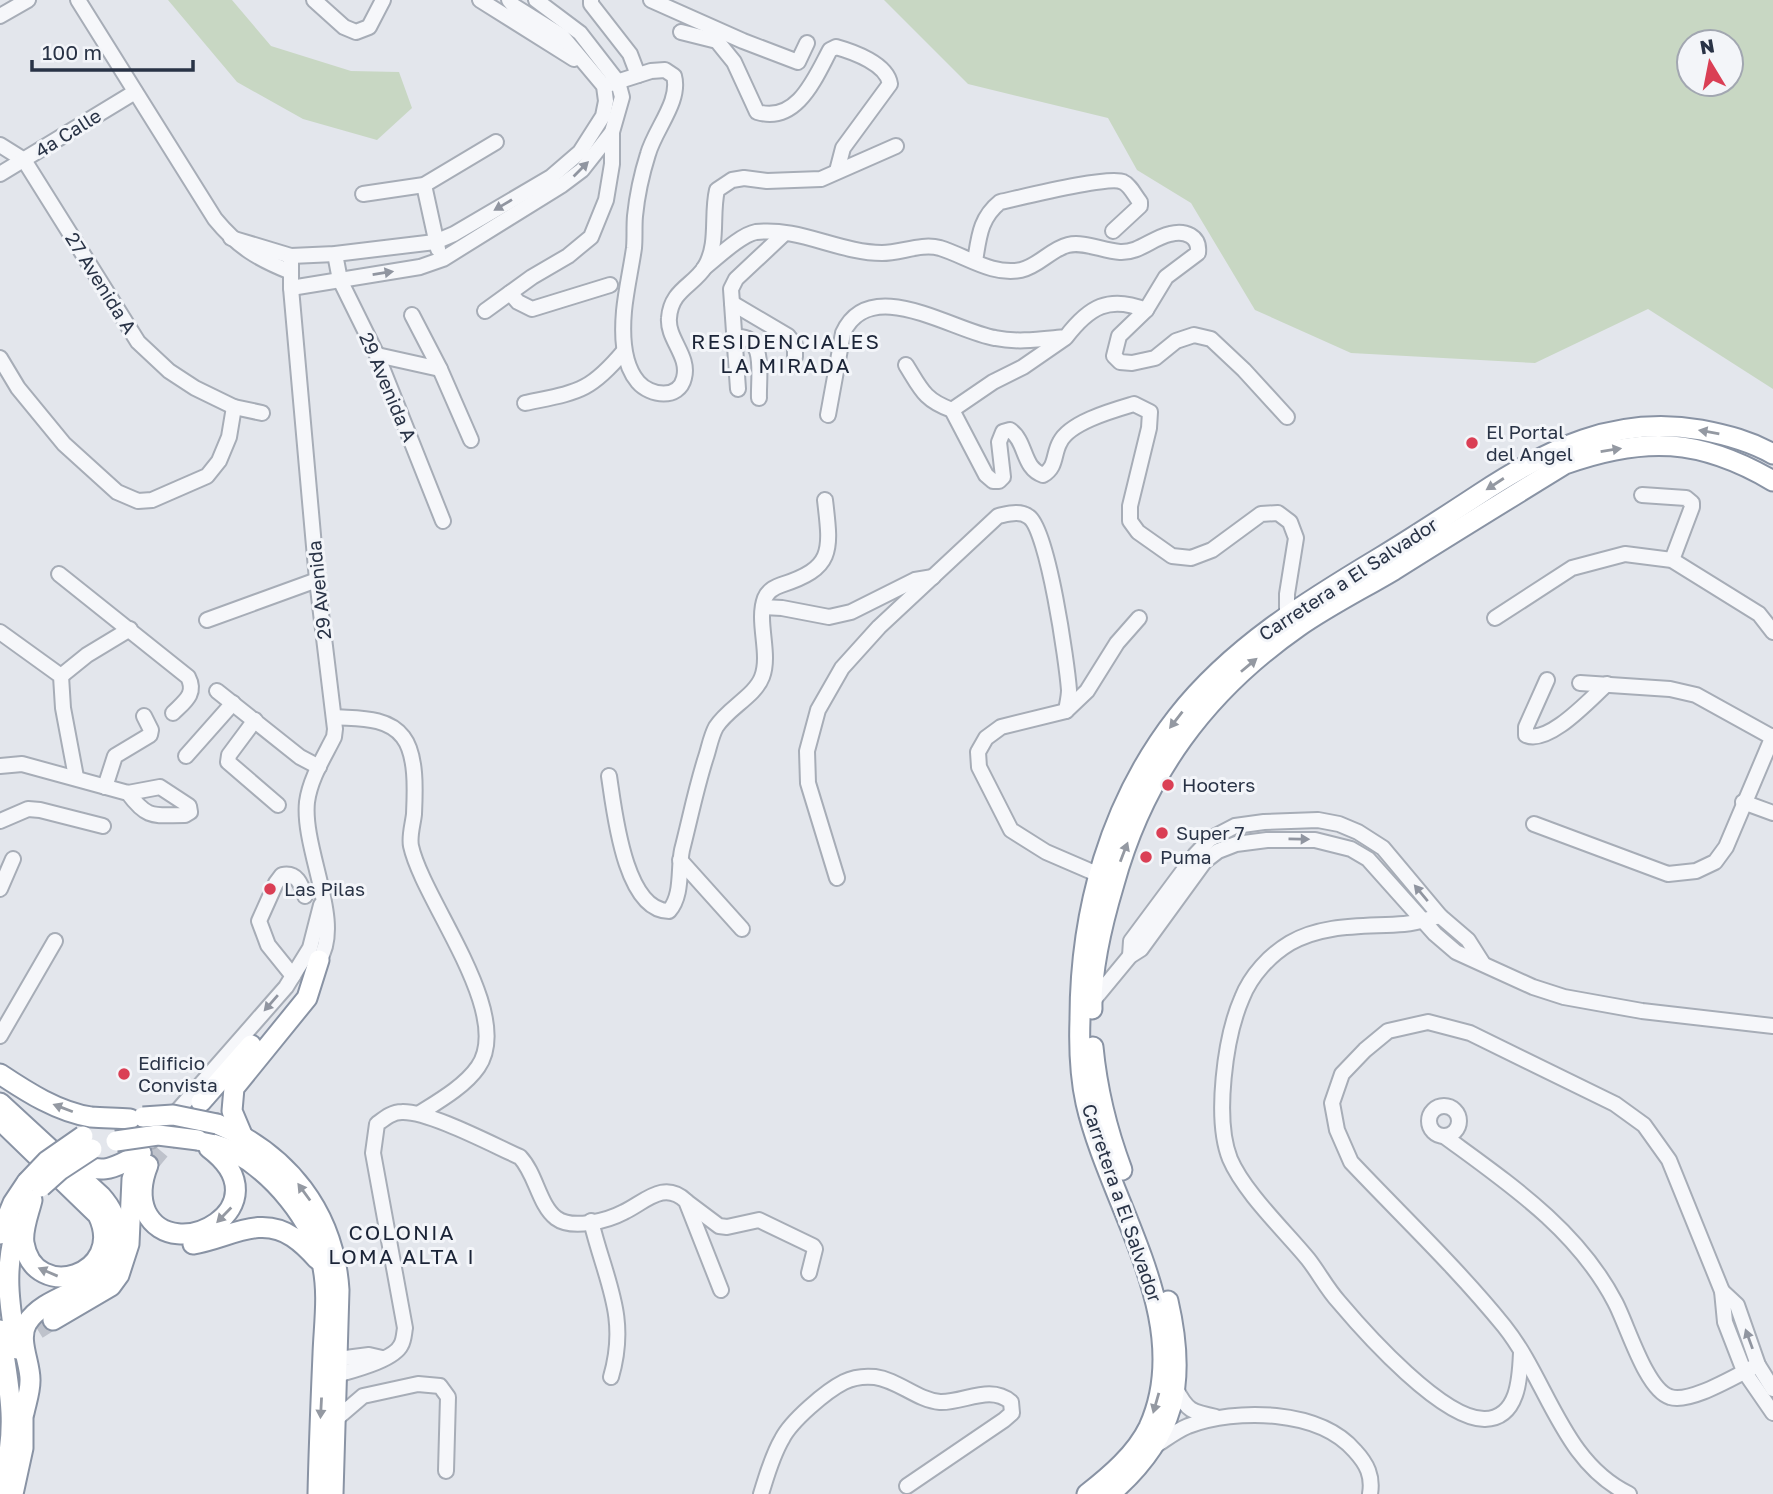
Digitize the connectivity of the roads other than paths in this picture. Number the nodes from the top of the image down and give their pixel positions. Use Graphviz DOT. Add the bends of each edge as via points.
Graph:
graph roads {
  1 [pos="27,0"];
  2 [pos="78,0"];
  3 [pos="314,0"];
  4 [pos="383,0"];
  5 [pos="480,0"];
  6 [pos="509,0"];
  7 [pos="536,0"];
  8 [pos="591,0"];
  9 [pos="650,0"];
  10 [pos="2,11"];
  11 [pos="681,32"];
  12 [pos="807,43"];
  13 [pos="638,75"];
  14 [pos="607,81"];
  15 [pos="135,92"];
  16 [pos="612,132"];
  17 [pos="496,142"];
  18 [pos="0,145"];
  19 [pos="896,146"];
  20 [pos="24,160"];
  21 [pos="837,171"];
  22 [pos="0,174"];
  23 [pos="424,185"];
  24 [pos="363,194"];
  25 [pos="1113,231"];
  26 [pos="783,234"];
  27 [pos="231,238"];
  28 [pos="435,242"];
  29 [pos="335,254"];
  30 [pos="291,256"];
  31 [pos="443,260"];
  32 [pos="975,261"];
  33 [pos="704,268"];
  34 [pos="291,272"];
  35 [pos="340,280"];
  36 [pos="610,285"];
  37 [pos="291,288"];
  38 [pos="510,293"];
  39 [pos="732,303"];
  40 [pos="1146,310"];
  41 [pos="485,311"];
  42 [pos="412,315"];
  43 [pos="736,337"];
  44 [pos="1066,337"];
  45 [pos="624,351"];
  46 [pos="377,355"];
  47 [pos="795,357"];
  48 [pos="0,358"];
  49 [pos="906,365"];
  50 [pos="440,369"];
  51 [pos="738,389"];
  52 [pos="759,398"];
  53 [pos="526,402"];
  54 [pos="234,407"];
  55 [pos="953,410"];
  56 [pos="262,413"];
  57 [pos="828,415"];
  58 [pos="1287,417"];
  59 [pos="471,440"];
  60 [pos="1773,454"];
  61 [pos="1773,481"];
  62 [pos="1642,495"];
  63 [pos="825,500"];
  64 [pos="443,521"];
  65 [pos="1672,560"];
  66 [pos="59,574"];
  67 [pos="933,577"];
  68 [pos="317,580"];
  69 [pos="763,607"];
  70 [pos="1287,615"];
  71 [pos="1139,618"];
  72 [pos="1495,618"];
  73 [pos="207,620"];
  74 [pos="130,629"];
  75 [pos="0,632"];
  76 [pos="1773,632"];
  77 [pos="61,676"];
  78 [pos="1547,680"];
  79 [pos="1580,683"];
  80 [pos="1607,684"];
  81 [pos="217,691"];
  82 [pos="233,703"];
  83 [pos="1066,711"];
  84 [pos="173,713"];
  85 [pos="144,716"];
  86 [pos="334,717"];
  87 [pos="255,720"];
  88 [pos="1773,736"];
  89 [pos="186,755"];
  90 [pos="0,766"];
  91 [pos="319,767"];
  92 [pos="609,776"];
  93 [pos="76,778"];
  94 [pos="105,788"];
  95 [pos="128,793"];
  96 [pos="1743,803"];
  97 [pos="278,805"];
  98 [pos="1773,813"];
  99 [pos="0,821"];
  100 [pos="1264,822"];
  101 [pos="1534,824"];
  102 [pos="103,826"];
  103 [pos="1267,840"];
  104 [pos="1214,845"];
  105 [pos="13,859"];
  106 [pos="680,860"];
  107 [pos="1397,865"];
  108 [pos="1097,874"];
  109 [pos="1385,877"];
  110 [pos="837,878"];
  111 [pos="0,890"];
  112 [pos="322,900"];
  113 [pos="1440,916"];
  114 [pos="1424,920"];
  115 [pos="742,929"];
  116 [pos="1100,936"];
  117 [pos="55,941"];
  118 [pos="320,960"];
  119 [pos="1482,962"];
  120 [pos="297,971"];
  121 [pos="1092,1002"];
  122 [pos="1773,1026"];
  123 [pos="0,1036"];
  124 [pos="0,1074"];
  125 [pos="201,1102"];
  126 [pos="1,1110"];
  127 [pos="420,1113"];
  128 [pos="133,1118"];
  129 [pos="1444,1136"];
  130 [pos="243,1137"];
  131 [pos="199,1140"];
  132 [pos="88,1142"];
  133 [pos="145,1158"];
  134 [pos="34,1190"];
  135 [pos="132,1197"];
  136 [pos="686,1201"];
  137 [pos="592,1221"];
  138 [pos="0,1234"];
  139 [pos="321,1262"];
  140 [pos="809,1273"];
  141 [pos="722,1290"];
  142 [pos="1721,1291"];
  143 [pos="53,1320"];
  144 [pos="0,1330"];
  145 [pos="1521,1350"];
  146 [pos="1759,1365"];
  147 [pos="337,1367"];
  148 [pos="1744,1371"];
  149 [pos="611,1377"];
  150 [pos="1176,1389"];
  151 [pos="1773,1389"];
  152 [pos="24,1413"];
  153 [pos="1773,1413"];
  154 [pos="1221,1418"];
  155 [pos="335,1420"];
  156 [pos="1155,1446"];
  157 [pos="0,1460"];
  158 [pos="446,1471"];
  159 [pos="907,1486"];
  160 [pos="5,1488"];
  161 [pos="318,1494"];
  162 [pos="333,1494"];
  163 [pos="761,1494"];
  164 [pos="1087,1494"];
  165 [pos="1110,1494"];
  166 [pos="1370,1494"];
  167 [pos="1629,1494"];
  1 -- 10 [label="street"];
  2 -- 15 [label="street"];
  3 -- 4 [label="street" via="356,32 369,27"];
  5 -- 14 [label="street"];
  6 -- 14 [label="street" via="562,36"];
  7 -- 14 [label="street" via="580,33"];
  8 -- 13 [label="street" via="630,54"];
  9 -- 12 [label="street" via="798,62"];
  11 -- 21 [label="street" via="716,41 734,62 757,112 767,115 782,112 804,98 836,47 885,71 890,84 843,148"];
  13 -- 14 [label="street"];
  13 -- 45 [label="street" via="665,70 674,76 677,87 656,131 641,185 623,324"];
  14 -- 16 [label="street" via="622,97"];
  14 -- 28 [label="street, one-way" via="603,116 580,152 551,177"];
  15 -- 20 [label="street, 4a Calle"];
  15 -- 27 [label="street"];
  31 -- 16 [label="street, one-way" via="562,186 582,170"];
  16 -- 38 [label="street" via="606,200 591,237"];
  17 -- 23 [label="street"];
  18 -- 20 [label="street, 27 Avenida A"];
  19 -- 21 [label="street"];
  20 -- 22 [label="street, 4a Calle"];
  20 -- 54 [label="street, 27 Avenida A" via="138,342 169,371"];
  21 -- 33 [label="street" via="801,181 744,178 717,190 712,209 716,229"];
  23 -- 24 [label="street"];
  23 -- 28 [label="street"];
  25 -- 32 [label="street" via="1140,206 1119,180 1000,202 982,222"];
  26 -- 32 [label="street" via="883,253 937,247"];
  26 -- 33 [label="street" via="755,232"];
  26 -- 39 [label="street" via="736,279"];
  27 -- 30 [label="street"];
  27 -- 34 [label="street" via="258,259"];
  28 -- 29 [label="street"];
  28 -- 31 [label="street"];
  29 -- 30 [label="street"];
  29 -- 35 [label="street, 29 Avenida A"];
  30 -- 34 [label="street, 29 Avenida"];
  35 -- 31 [label="street, one-way"];
  32 -- 40 [label="street" via="995,271 1021,270 1065,246 1122,252 1170,234 1195,238 1198,253 1166,277"];
  33 -- 45 [label="street" via="677,295 668,319 685,362 684,380 674,393 662,395 637,381"];
  34 -- 37 [label="street, 29 Avenida"];
  35 -- 37 [label="street"];
  35 -- 46 [label="street, 29 Avenida A"];
  36 -- 38 [label="street" via="532,309"];
  37 -- 68 [label="street, 29 Avenida"];
  38 -- 41 [label="street"];
  39 -- 43 [label="street"];
  39 -- 47 [label="street" via="788,336 795,345"];
  40 -- 44 [label="street" via="1130,304 1096,307"];
  40 -- 58 [label="street" via="1119,336 1114,356 1119,362 1155,358 1176,341 1194,335 1211,339"];
  42 -- 50 [label="street"];
  43 -- 51 [label="street"];
  43 -- 52 [label="street" via="749,339 758,351"];
  44 -- 55 [label="street"];
  44 -- 57 [label="street" via="994,338 898,307 862,310 843,333"];
  45 -- 53 [label="street" via="590,386"];
  46 -- 50 [label="street"];
  46 -- 64 [label="street, 29 Avenida A"];
  48 -- 54 [label="street" via="64,444 117,492 138,501 152,500 207,476 229,438"];
  49 -- 55 [label="street" via="935,404"];
  50 -- 59 [label="street"];
  54 -- 56 [label="street, 27 Avenida A"];
  55 -- 70 [label="street" via="993,481 1003,477 999,442 1003,432 1017,435 1029,465 1043,475 1053,466 1061,440 1088,419 1134,404 1150,412 1129,506 1130,520 1138,532 1172,556 1191,558 1212,550 1261,514 1278,513 1290,522 1296,538"];
  60 -- 70 [label="highway, Carretera a El Salvador, one-way" via="1751,442 1688,428 1651,426 1594,435 1512,473"];
  116 -- 61 [label="highway, Carretera a El Salvador, one-way" via="1132,830 1172,752 1216,696 1299,626 1565,464 1601,451 1680,445 1719,454"];
  62 -- 65 [label="street" via="1686,498 1692,503"];
  63 -- 69 [label="street" via="827,553 817,569 775,587 766,595"];
  65 -- 72 [label="street" via="1625,554 1572,568"];
  65 -- 76 [label="street" via="1759,614"];
  66 -- 74 [label="street"];
  67 -- 69 [label="street" via="915,580 850,612 829,617"];
  67 -- 83 [label="street" via="998,516 1014,512 1030,517 1052,582 1069,693"];
  67 -- 110 [label="street" via="842,668 818,710 807,751 808,783"];
  68 -- 73 [label="street"];
  68 -- 86 [label="street, 29 Avenida"];
  69 -- 106 [label="street" via="764,673 759,685 730,709 715,729"];
  70 -- 108 [label="highway, Carretera a El Salvador, one-way" via="1232,659 1167,732 1121,813"];
  71 -- 83 [label="street" via="1116,643 1087,691"];
  74 -- 77 [label="street"];
  74 -- 84 [label="street" via="191,681 191,695"];
  75 -- 77 [label="street"];
  77 -- 93 [label="street"];
  78 -- 80 [label="street" via="1526,727 1526,735 1532,737 1549,734"];
  79 -- 80 [label="street"];
  80 -- 88 [label="street" via="1696,695"];
  81 -- 82 [label="street"];
  82 -- 87 [label="street"];
  82 -- 89 [label="street"];
  83 -- 108 [label="street" via="993,731 981,744 979,767 1011,830 1046,852"];
  85 -- 94 [label="street" via="150,735 115,756"];
  86 -- 91 [label="street, 29 Avenida" via="334,737"];
  86 -- 127 [label="street" via="380,721 404,738 412,765 411,848 463,953 484,1014 485,1055 477,1070"];
  87 -- 91 [label="street"];
  87 -- 97 [label="street" via="228,762"];
  88 -- 96 [label="street"];
  90 -- 93 [label="street" via="22,764"];
  91 -- 112 [label="street, 29 Avenida" via="309,793 307,817"];
  92 -- 106 [label="street" via="618,838 632,881 662,911 669,911 677,900"];
  93 -- 94 [label="street"];
  94 -- 95 [label="street"];
  96 -- 98 [label="street"];
  96 -- 101 [label="street" via="1726,847 1715,862 1696,871 1668,874"];
  99 -- 102 [label="street" via="28,809"];
  100 -- 103 [label="street"];
  100 -- 104 [label="street" via="1235,826"];
  100 -- 107 [label="street" via="1339,824 1383,848"];
  103 -- 104 [label="street"];
  103 -- 109 [label="street, one-way" via="1315,840 1350,849"];
  104 -- 121 [label="street" via="1205,861 1190,872 1141,949"];
  105 -- 111 [label="street"];
  106 -- 115 [label="street"];
  107 -- 109 [label="street"];
  113 -- 107 [label="street, one-way"];
  108 -- 116 [label="highway" via="1107,885"];
  108 -- 164 [label="highway, Carretera a El Salvador, one-way" via="1080,998 1086,1100 1158,1310 1163,1342 1162,1375 1149,1427 1117,1468"];
  109 -- 114 [label="street"];
  112 -- 118 [label="street, 29 Avenida" via="328,934"];
  112 -- 120 [label="street, 29 Avenida" via="314,934"];
  112 -- 120 [label="street" via="304,896 296,877 282,875 259,921 268,945 278,949"];
  113 -- 114 [label="street"];
  113 -- 119 [label="street" via="1468,940"];
  114 -- 119 [label="street" via="1456,951"];
  114 -- 145 [label="street" via="1327,929 1292,942 1264,964 1242,996 1234,1022 1222,1099 1226,1143 1247,1188 1337,1300 1380,1349 1430,1393 1474,1418 1501,1414 1517,1394"];
  116 -- 121 [label="highway, Carretera a El Salvador"];
  117 -- 123 [label="street"];
  118 -- 125 [label="highway"];
  118 -- 130 [label="highway" via="307,998 234,1088 232,1111"];
  119 -- 122 [label="street" via="1564,997"];
  120 -- 133 [label="street, 29 Avenida, one-way"];
  121 -- 150 [label="highway, Carretera a El Salvador" via="1095,1067 1110,1136 1176,1333"];
  128 -- 124 [label="highway, one-way" via="70,1112"];
  126 -- 133 [label="highway" via="44,1129 90,1168"];
  126 -- 134 [label="highway, one-way" via="98,1215 103,1245 88,1269 73,1276 51,1276 34,1264 24,1241"];
  126 -- 152 [label="highway" via="101,1196 118,1231 117,1247 106,1270 46,1306 26,1324 31,1380"];
  127 -- 137 [label="street" via="520,1157 545,1205 564,1223"];
  127 -- 147 [label="street" via="388,1115 377,1124 373,1142 405,1328 401,1346 372,1366"];
  128 -- 130 [label="highway, bridge" via="173,1115 217,1124"];
  128 -- 132 [label="highway" via="116,1122"];
  129 -- 148 [label="street" via="1518,1190 1592,1265 1615,1300 1655,1387 1670,1398 1689,1398"];
  147 -- 130 [label="highway, one-way" via="337,1266 323,1221 286,1170"];
  131 -- 132 [label="highway, bridge" via="158,1135"];
  131 -- 133 [label="highway, one-way" via="226,1163 235,1185 231,1209 208,1228 174,1233 155,1223 141,1193"];
  131 -- 139 [label="highway" via="233,1152 273,1184 306,1225"];
  132 -- 134 [label="highway, bridge" via="47,1161"];
  133 -- 135 [label="highway" via="134,1170"];
  134 -- 138 [label="highway" via="13,1203"];
  134 -- 152 [label="highway" via="11,1245 8,1271"];
  135 -- 139 [label="highway" via="141,1222 159,1238 192,1244 250,1227 272,1227 294,1237"];
  135 -- 143 [label="highway" via="129,1244 119,1275 111,1286"];
  136 -- 137 [label="street" via="665,1191 616,1216"];
  136 -- 140 [label="street" via="719,1226 759,1220 813,1246"];
  136 -- 141 [label="street"];
  137 -- 149 [label="street" via="619,1321"];
  139 -- 161 [label="highway, one-way" via="326,1307"];
  142 -- 145 [label="street" via="1669,1160 1644,1125 1615,1104 1470,1033 1428,1022 1388,1031 1342,1074 1332,1103 1337,1130 1351,1162 1465,1282"];
  146 -- 142 [label="street, one-way" via="1737,1305"];
  142 -- 148 [label="street" via="1724,1322"];
  144 -- 160 [label="highway" via="12,1406"];
  145 -- 167 [label="street" via="1580,1455 1604,1480"];
  146 -- 148 [label="street"];
  146 -- 151 [label="street"];
  147 -- 155 [label="highway"];
  148 -- 153 [label="street"];
  150 -- 154 [label="street" via="1184,1406"];
  150 -- 156 [label="highway, Carretera a El Salvador"];
  152 -- 160 [label="highway" via="23,1448"];
  154 -- 156 [label="street" via="1188,1426"];
  154 -- 166 [label="street" via="1272,1415 1304,1420 1346,1441 1366,1464"];
  155 -- 158 [label="street" via="363,1396 418,1384 440,1387 448,1397"];
  155 -- 162 [label="highway"];
  156 -- 165 [label="highway, Carretera a El Salvador"];
  157 -- 160 [label="highway"];
  159 -- 163 [label="street" via="1004,1420 1012,1413 1012,1402 995,1394 936,1402 879,1378 861,1376 844,1381 799,1416 782,1437"];
}
